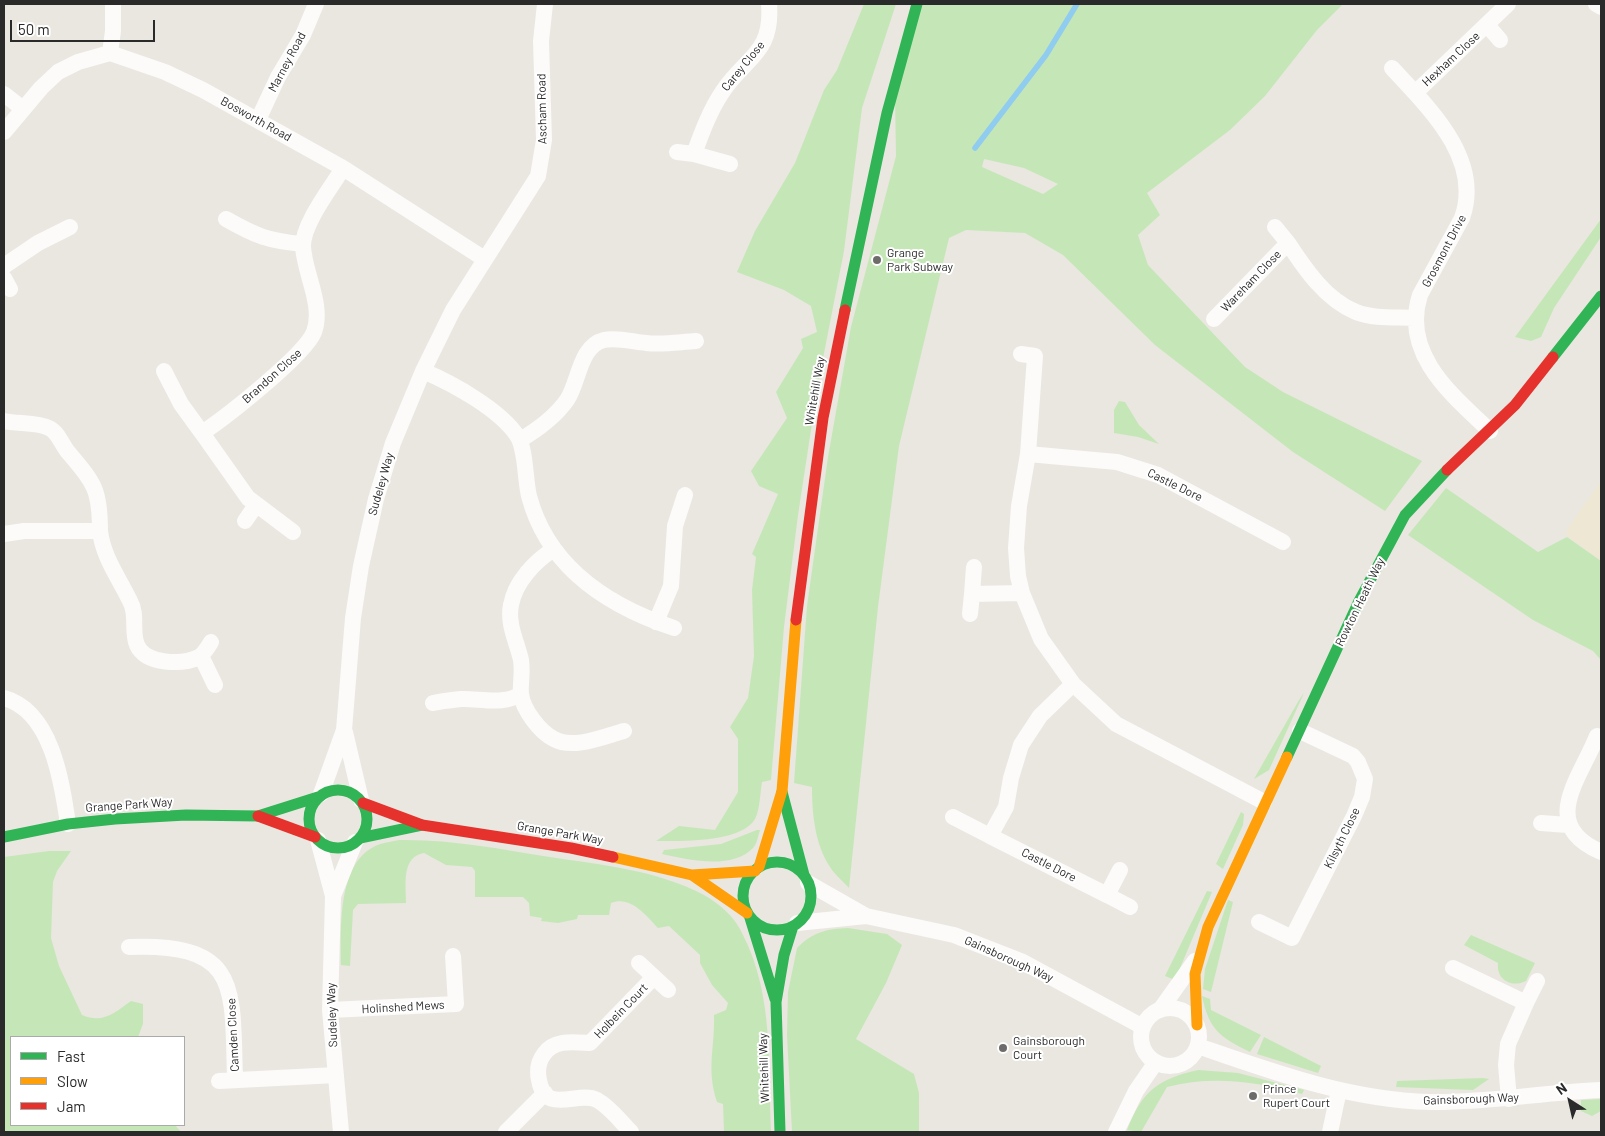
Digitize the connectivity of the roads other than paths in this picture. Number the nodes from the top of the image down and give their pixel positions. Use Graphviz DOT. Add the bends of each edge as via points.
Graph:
graph roads {
  1 [pos="113,4"];
  2 [pos="316,4"];
  3 [pos="545,4"];
  4 [pos="769,4"];
  5 [pos="916,4"];
  6 [pos="1508,4"];
  7 [pos="1596,4"];
  8 [pos="1601,7"];
  9 [pos="1486,24"];
  10 [pos="1500,40"];
  11 [pos="110,53"];
  12 [pos="1392,68"];
  13 [pos="1415,93"];
  14 [pos="4,94"];
  15 [pos="23,109"];
  16 [pos="258,120"];
  17 [pos="4,132"];
  18 [pos="677,152"];
  19 [pos="694,154"];
  20 [pos="730,164"];
  21 [pos="343,168"];
  22 [pos="226,219"];
  23 [pos="70,227"];
  24 [pos="1275,227"];
  25 [pos="1288,243"];
  26 [pos="303,244"];
  27 [pos="483,258"];
  28 [pos="4,266"];
  29 [pos="1601,296"];
  30 [pos="1414,318"];
  31 [pos="1214,319"];
  32 [pos="696,341"];
  33 [pos="1021,354"];
  34 [pos="164,371"];
  35 [pos="422,371"];
  36 [pos="4,421"];
  37 [pos="1490,430"];
  38 [pos="202,433"];
  39 [pos="520,440"];
  40 [pos="1028,454"];
  41 [pos="685,495"];
  42 [pos="256,505"];
  43 [pos="245,521"];
  44 [pos="100,531"];
  45 [pos="293,532"];
  46 [pos="4,534"];
  47 [pos="1283,542"];
  48 [pos="554,549"];
  49 [pos="974,567"];
  50 [pos="1022,593"];
  51 [pos="972,594"];
  52 [pos="970,614"];
  53 [pos="656,622"];
  54 [pos="674,628"];
  55 [pos="212,642"];
  56 [pos="201,656"];
  57 [pos="1073,684"];
  58 [pos="215,685"];
  59 [pos="521,693"];
  60 [pos="4,698"];
  61 [pos="433,703"];
  62 [pos="344,730"];
  63 [pos="1300,731"];
  64 [pos="624,732"];
  65 [pos="1598,736"];
  66 [pos="782,791"];
  67 [pos="320,795"];
  68 [pos="362,802"];
  69 [pos="1264,802"];
  70 [pos="258,816"];
  71 [pos="953,817"];
  72 [pos="1541,823"];
  73 [pos="68,824"];
  74 [pos="422,825"];
  75 [pos="1568,825"];
  76 [pos="990,836"];
  77 [pos="4,837"];
  78 [pos="316,838"];
  79 [pos="357,840"];
  80 [pos="1601,852"];
  81 [pos="757,869"];
  82 [pos="1120,870"];
  83 [pos="692,875"];
  84 [pos="806,879"];
  85 [pos="1107,895"];
  86 [pos="333,896"];
  87 [pos="1130,907"];
  88 [pos="749,916"];
  89 [pos="866,916"];
  90 [pos="1259,922"];
  91 [pos="795,924"];
  92 [pos="129,946"];
  93 [pos="453,956"];
  94 [pos="1197,958"];
  95 [pos="639,963"];
  96 [pos="1453,968"];
  97 [pos="654,977"];
  98 [pos="1537,981"];
  99 [pos="668,990"];
  100 [pos="776,1002"];
  101 [pos="1526,1003"];
  102 [pos="330,1010"];
  103 [pos="1160,1010"];
  104 [pos="1197,1025"];
  105 [pos="1143,1027"];
  106 [pos="1198,1046"];
  107 [pos="1156,1062"];
  108 [pos="336,1075"];
  109 [pos="1339,1090"];
  110 [pos="1601,1090"];
  111 [pos="545,1093"];
  112 [pos="1509,1099"];
  113 [pos="342,1132"];
  114 [pos="506,1132"];
  115 [pos="631,1132"];
  116 [pos="780,1132"];
  117 [pos="1116,1132"];
  118 [pos="1330,1132"];
  1 -- 11 [label="street"];
  2 -- 16 [label="street, Marney Road"];
  3 -- 27 [label="street, Ascham Road" via="541,162 533,186"];
  4 -- 19 [label="street, Carey Close" via="769,27 763,45 720,95"];
  5 -- 66 [label="street, Whitehill Way" via="862,224 824,418 796,620"];
  6 -- 9 [label="street, Hexham Close"];
  7 -- 8 [label="street"];
  9 -- 10 [label="street, Hexham Close"];
  9 -- 13 [label="street, Hexham Close"];
  11 -- 15 [label="street" via="78,62 58,72"];
  11 -- 16 [label="street, Bosworth Road" via="165,72"];
  12 -- 13 [label="street, Grosmont Drive"];
  13 -- 30 [label="street, Grosmont Drive" via="1456,149 1464,167 1468,195 1460,225 1420,296"];
  14 -- 15 [label="street"];
  15 -- 17 [label="street"];
  16 -- 21 [label="street, Bosworth Road"];
  18 -- 19 [label="street"];
  19 -- 20 [label="street"];
  21 -- 26 [label="street, Brandon Close" via="310,222"];
  21 -- 27 [label="street, Bosworth Road"];
  22 -- 26 [label="street" via="264,238"];
  23 -- 28 [label="street" via="38,243"];
  24 -- 25 [label="street, Wareham Close"];
  25 -- 30 [label="street, Wareham Close" via="1314,278 1340,304 1376,316"];
  25 -- 31 [label="street, Wareham Close"];
  26 -- 38 [label="street, Brandon Close" via="317,318 314,332 290,361 227,416"];
  27 -- 35 [label="street, Sudeley Way" via="452,310"];
  29 -- 37 [label="street, Rowton Heath Way" via="1534,383"];
  30 -- 37 [label="street, Grosmont Drive" via="1420,348 1431,368"];
  32 -- 39 [label="street" via="663,344 613,339 595,344 587,353 568,399 536,430"];
  33 -- 40 [label="street" via="1035,356"];
  34 -- 38 [label="street" via="180,404"];
  35 -- 39 [label="street" via="496,414"];
  35 -- 62 [label="street, Sudeley Way" via="386,464 366,540 354,618"];
  36 -- 44 [label="street" via="51,428 95,487 100,505"];
  37 -- 63 [label="street, Rowton Heath Way" via="1405,515 1359,601"];
  38 -- 42 [label="street"];
  39 -- 48 [label="street" via="529,497"];
  40 -- 47 [label="street, Castle Dore" via="1117,462 1158,475"];
  40 -- 50 [label="street" via="1016,548"];
  41 -- 53 [label="street" via="675,526 671,586"];
  42 -- 43 [label="street"];
  42 -- 45 [label="street"];
  44 -- 46 [label="street"];
  44 -- 56 [label="street" via="112,568 134,610 138,648 154,660 185,661"];
  48 -- 53 [label="street" via="574,572 604,597"];
  48 -- 59 [label="street" via="540,557 528,571 511,604 512,627 523,671"];
  49 -- 51 [label="street"];
  50 -- 51 [label="street"];
  50 -- 57 [label="street" via="1041,639"];
  51 -- 52 [label="street"];
  53 -- 54 [label="street"];
  55 -- 56 [label="street"];
  56 -- 58 [label="street"];
  57 -- 69 [label="street" via="1116,724"];
  57 -- 76 [label="street" via="1040,716 1022,745 1006,807"];
  59 -- 61 [label="street" via="513,698"];
  59 -- 64 [label="street" via="535,722 554,740 566,743"];
  60 -- 73 [label="street" via="23,707 38,724 61,778"];
  62 -- 67 [label="street, Sudeley Way"];
  62 -- 68 [label="street, Sudeley Way"];
  63 -- 69 [label="street, Rowton Heath Way"];
  63 -- 90 [label="street, Kilsyth Close" via="1353,756 1364,774 1364,788 1354,816 1292,938"];
  65 -- 75 [label="street" via="1572,790 1567,807"];
  66 -- 81 [label="street, Whitehill Way"];
  66 -- 84 [label="street, Whitehill Way"];
  67 -- 68 [label="street" via="342,789 353,793"];
  67 -- 70 [label="street, Grange Park Way"];
  67 -- 78 [label="street" via="309,816"];
  68 -- 74 [label="street, Grange Park Way"];
  68 -- 79 [label="street" via="368,821"];
  69 -- 94 [label="street, Rowton Heath Way" via="1211,919"];
  70 -- 73 [label="street, Grange Park Way" via="163,816"];
  70 -- 78 [label="street, Grange Park Way"];
  71 -- 76 [label="street, Castle Dore"];
  72 -- 75 [label="street"];
  73 -- 77 [label="street, Grange Park Way"];
  74 -- 79 [label="street, Grange Park Way"];
  74 -- 83 [label="street, Grange Park Way" via="571,848"];
  75 -- 80 [label="street" via="1583,842"];
  76 -- 85 [label="street, Castle Dore"];
  78 -- 79 [label="street" via="327,846 338,848"];
  78 -- 86 [label="street, Sudeley Way"];
  79 -- 86 [label="street, Sudeley Way"];
  81 -- 83 [label="street, Grange Park Way"];
  81 -- 84 [label="street" via="774,862 785,863 795,867"];
  81 -- 88 [label="street" via="744,888 744,904"];
  82 -- 85 [label="street"];
  83 -- 88 [label="street, Grange Park Way"];
  84 -- 89 [label="street, Gainsborough Way"];
  84 -- 91 [label="street" via="810,904"];
  85 -- 87 [label="street, Castle Dore"];
  86 -- 102 [label="street, Sudeley Way"];
  88 -- 91 [label="street" via="773,930"];
  88 -- 100 [label="street, Whitehill Way"];
  89 -- 91 [label="street, Gainsborough Way"];
  89 -- 105 [label="street, Gainsborough Way" via="980,944 1023,962"];
  91 -- 100 [label="street, Whitehill Way" via="784,955"];
  92 -- 108 [label="street, Camden Close" via="179,948 206,959 222,973 230,993 227,1080"];
  93 -- 102 [label="street, Holinshed Mews" via="456,1004"];
  94 -- 103 [label="street, Rowton Heath Way"];
  94 -- 104 [label="street, Rowton Heath Way"];
  95 -- 97 [label="street, Holbein Court"];
  96 -- 101 [label="street"];
  97 -- 99 [label="street, Holbein Court"];
  97 -- 111 [label="street, Holbein Court" via="590,1043 565,1042 548,1048 539,1063 538,1072"];
  98 -- 101 [label="street"];
  100 -- 116 [label="street, Whitehill Way"];
  101 -- 112 [label="street" via="1508,1044"];
  102 -- 108 [label="street, Sudeley Way"];
  103 -- 104 [label="street" via="1179,1009 1192,1017"];
  103 -- 105 [label="street"];
  104 -- 106 [label="street" via="1200,1034"];
  105 -- 107 [label="street" via="1142,1045"];
  106 -- 107 [label="street" via="1182,1064 1169,1066"];
  106 -- 109 [label="street, Gainsborough Way"];
  107 -- 117 [label="street"];
  108 -- 113 [label="street, Sudeley Way"];
  109 -- 112 [label="street, Gainsborough Way" via="1429,1102"];
  109 -- 118 [label="street"];
  110 -- 112 [label="street, Gainsborough Way"];
  111 -- 114 [label="street"];
  111 -- 115 [label="street" via="564,1101 583,1097 595,1099"];
}
